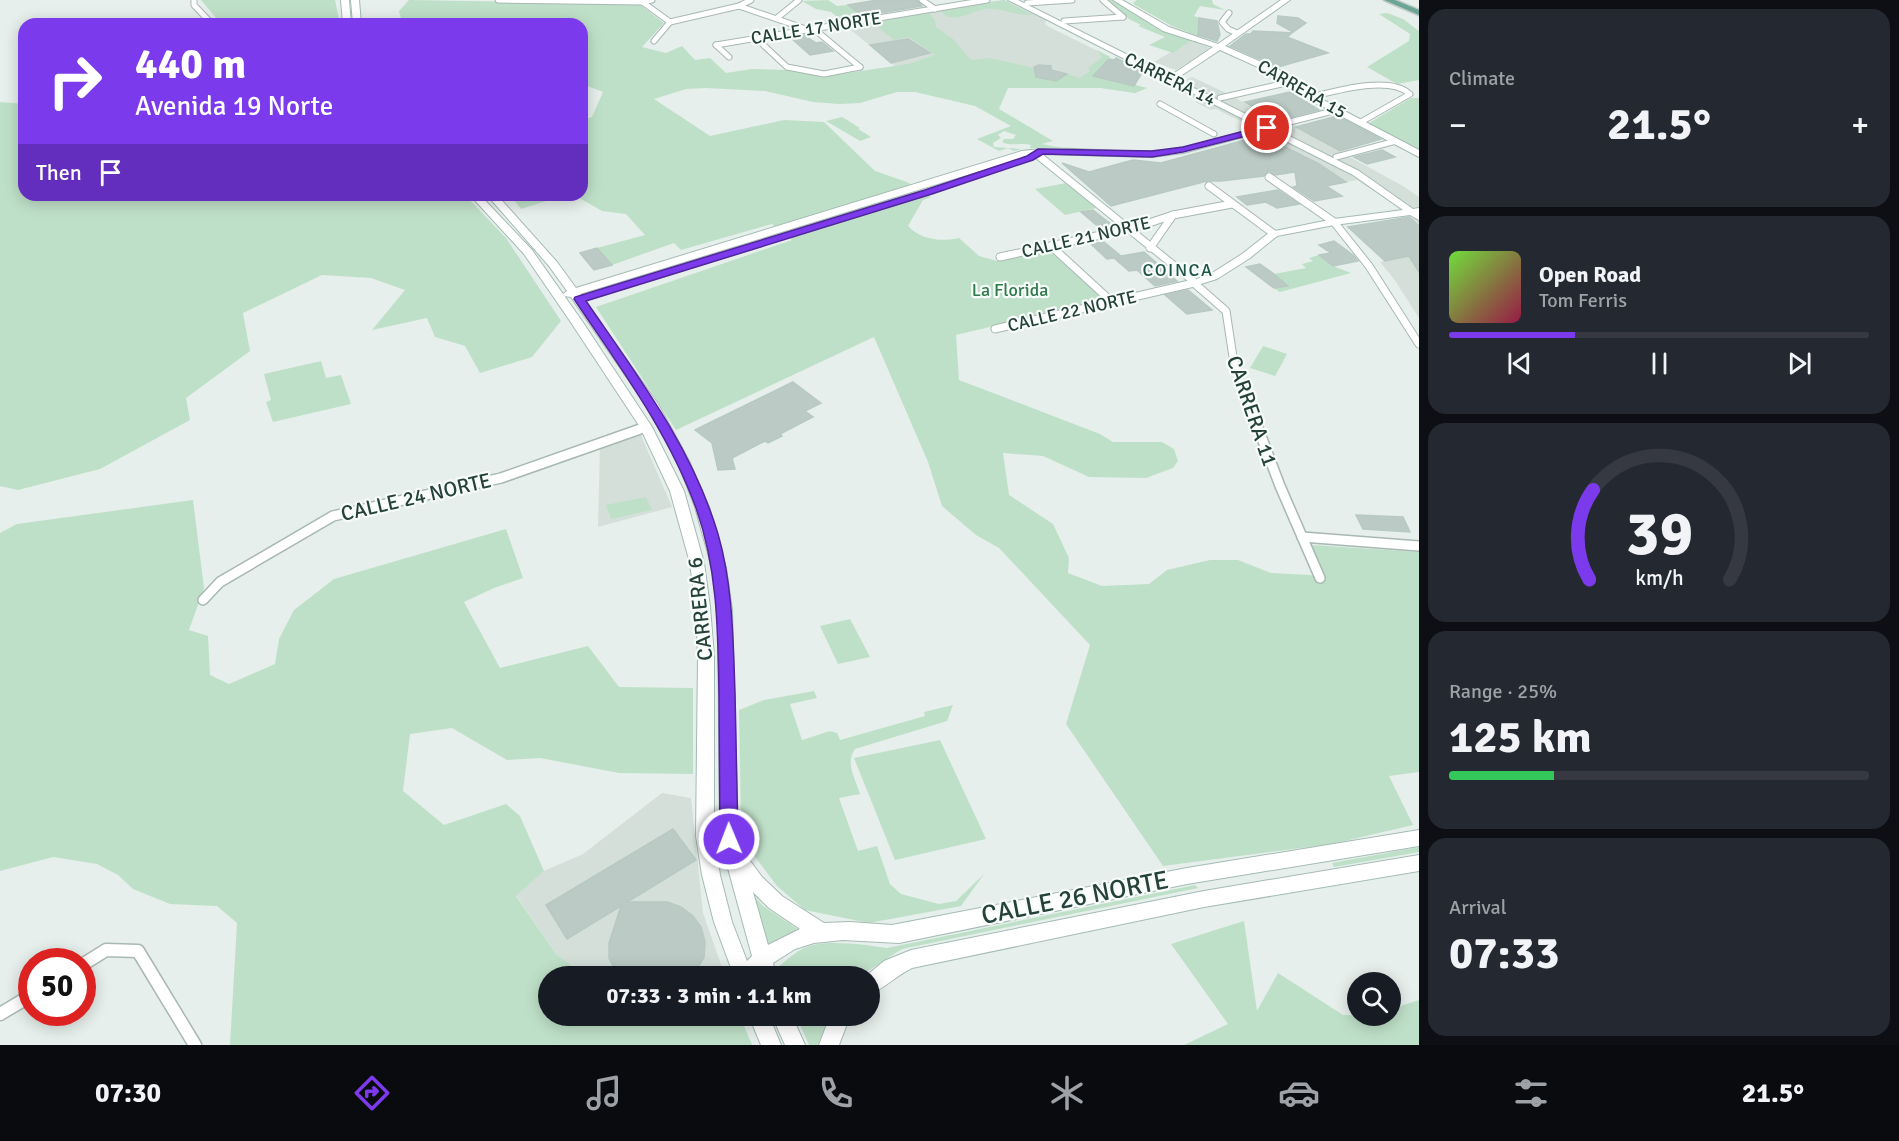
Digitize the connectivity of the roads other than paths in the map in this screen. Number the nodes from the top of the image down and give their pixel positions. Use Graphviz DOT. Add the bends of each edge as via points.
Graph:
graph roads {
  1 [pos="194,0"];
  2 [pos="345,0"];
  3 [pos="355,0"];
  4 [pos="498,0"];
  5 [pos="533,0"];
  6 [pos="652,0"];
  7 [pos="751,0"];
  8 [pos="799,0"];
  9 [pos="922,0"];
  10 [pos="987,0"];
  11 [pos="1012,0"];
  12 [pos="1072,0"];
  13 [pos="1103,0"];
  14 [pos="1117,0"];
  15 [pos="1286,0"];
  16 [pos="1388,0"];
  17 [pos="1400,0"];
  18 [pos="640,1"];
  19 [pos="1024,1"];
  20 [pos="739,6"];
  21 [pos="1419,8"];
  22 [pos="935,9"];
  23 [pos="1229,13"];
  24 [pos="1419,13"];
  25 [pos="206,18"];
  26 [pos="346,18"];
  27 [pos="356,18"];
  28 [pos="777,18"];
  29 [pos="1064,21"];
  30 [pos="670,22"];
  31 [pos="811,29"];
  32 [pos="1237,33"];
  33 [pos="756,38"];
  34 [pos="654,41"];
  35 [pos="1218,46"];
  36 [pos="729,57"];
  37 [pos="1172,78"];
  38 [pos="1286,83"];
  39 [pos="1311,97"];
  40 [pos="1220,98"];
  41 [pos="1160,104"];
  42 [pos="1337,110"];
  43 [pos="1256,122"];
  44 [pos="1361,123"];
  45 [pos="1271,127"];
  46 [pos="1214,134"];
  47 [pos="1396,141"];
  48 [pos="1101,152"];
  49 [pos="1035,153"];
  50 [pos="1419,154"];
  51 [pos="1336,157"];
  52 [pos="1269,177"];
  53 [pos="1209,186"];
  54 [pos="481,201"];
  55 [pos="498,201"];
  56 [pos="1232,204"];
  57 [pos="1417,212"];
  58 [pos="1173,215"];
  59 [pos="1334,222"];
  60 [pos="1128,229"];
  61 [pos="1274,234"];
  62 [pos="1051,246"];
  63 [pos="1150,248"];
  64 [pos="1000,257"];
  65 [pos="1194,283"];
  66 [pos="569,298"];
  67 [pos="1112,301"];
  68 [pos="995,329"];
  69 [pos="1419,344"];
  70 [pos="646,427"];
  71 [pos="702,507"];
  72 [pos="683,510"];
  73 [pos="1302,537"];
  74 [pos="1419,546"];
  75 [pos="1320,578"];
  76 [pos="203,600"];
  77 [pos="1419,838"];
  78 [pos="729,839"];
  79 [pos="1419,863"];
  80 [pos="822,932"];
  81 [pos="96,956"];
  82 [pos="739,966"];
  83 [pos="763,966"];
  84 [pos="765,966"];
  85 [pos="880,977"];
  86 [pos="18,1003"];
  87 [pos="0,1014"];
  88 [pos="763,1026"];
  89 [pos="786,1026"];
  90 [pos="836,1026"];
  91 [pos="195,1045"];
  92 [pos="771,1045"];
  93 [pos="795,1045"];
  94 [pos="829,1045"];
  1 -- 25 [label="street"];
  2 -- 26 [label="main road"];
  3 -- 27 [label="main road"];
  4 -- 5 [label="street"];
  5 -- 18 [label="street"];
  6 -- 18 [label="street"];
  7 -- 20 [label="street"];
  8 -- 28 [label="street"];
  9 -- 22 [label="street"];
  10 -- 22 [label="street, CALLE 17 NORTE"];
  11 -- 37 [label="main road, CARRERA 14"];
  12 -- 19 [label="street"];
  13 -- 29 [label="street" via="1123,17"];
  14 -- 35 [label="main road, CARRERA 15" via="1166,29"];
  15 -- 32 [label="main road"];
  16 -- 24 [label="main road"];
  17 -- 21 [label="main road"];
  18 -- 30 [label="street"];
  19 -- 29 [label="main road, CARRERA 14"];
  20 -- 28 [label="street"];
  20 -- 30 [label="street"];
  22 -- 31 [label="street, CALLE 17 NORTE"];
  23 -- 32 [label="street" via="1222,22"];
  28 -- 31 [label="street"];
  29 -- 37 [label="main road, CARRERA 14"];
  30 -- 34 [label="street"];
  31 -- 33 [label="street, CALLE 17 NORTE"];
  31 -- 33 [label="street" via="860,67 824,74 787,67"];
  32 -- 35 [label="main road"];
  33 -- 36 [label="street, CALLE 17 NORTE" via="716,45"];
  35 -- 37 [label="main road"];
  35 -- 38 [label="main road, CARRERA 15" via="1283,75"];
  37 -- 40 [label="main road, CARRERA 14"];
  37 -- 43 [label="main road, CARRERA 14"];
  38 -- 39 [label="main road, CARRERA 15"];
  38 -- 40 [label="street"];
  39 -- 42 [label="main road, CARRERA 15"];
  39 -- 44 [label="street" via="1353,87 1393,86 1410,94"];
  40 -- 45 [label="main road, CARRERA 14"];
  41 -- 46 [label="street"];
  42 -- 44 [label="main road, CARRERA 15"];
  42 -- 45 [label="street"];
  43 -- 45 [label="main road, CARRERA 14"];
  43 -- 46 [label="main road"];
  44 -- 47 [label="main road, CARRERA 15"];
  45 -- 48 [label="main road" via="1174,151"];
  45 -- 51 [label="main road, CARRERA 14"];
  45 -- 57 [label="main road, CARRERA 14" via="1356,173"];
  46 -- 48 [label="main road" via="1172,146"];
  47 -- 50 [label="main road, CARRERA 15"];
  47 -- 51 [label="street"];
  48 -- 49 [label="main road"];
  49 -- 60 [label="main road, CARRERA 11"];
  49 -- 66 [label="main road" via="1030,158"];
  51 -- 57 [label="main road, CARRERA 14" via="1368,173"];
  52 -- 59 [label="street"];
  53 -- 56 [label="street"];
  54 -- 66 [label="main road, CARRERA 6"];
  55 -- 66 [label="main road" via="519,223"];
  56 -- 58 [label="street, CALLE 21 NORTE"];
  56 -- 61 [label="street"];
  57 -- 59 [label="main road, CALLE 22 NORTE"];
  58 -- 60 [label="street, CALLE 21 NORTE"];
  58 -- 63 [label="street, CALLE 21 NORTE"];
  59 -- 61 [label="main road, CALLE 22 NORTE"];
  59 -- 69 [label="street" via="1369,266"];
  60 -- 62 [label="street, CALLE 21 NORTE"];
  60 -- 63 [label="main road, CARRERA 11"];
  61 -- 65 [label="main road, CALLE 22 NORTE" via="1213,277"];
  62 -- 64 [label="street, CALLE 21 NORTE"];
  62 -- 67 [label="street"];
  63 -- 65 [label="main road, CARRERA 11"];
  65 -- 67 [label="street, CALLE 22 NORTE"];
  65 -- 73 [label="street, CARRERA 11" via="1226,311 1239,382"];
  66 -- 70 [label="main road, CARRERA 6"];
  66 -- 71 [label="main road" via="652,404"];
  67 -- 68 [label="street, CALLE 22 NORTE"];
  70 -- 72 [label="main road, CARRERA 6"];
  70 -- 76 [label="street, CALLE 24 NORTE" via="501,478 333,516 220,582"];
  71 -- 72 [label="street"];
  71 -- 78 [label="main road" via="719,568 725,610"];
  72 -- 82 [label="main road, CARRERA 6" via="697,563 706,656 705,836 723,922"];
  73 -- 74 [label="street"];
  73 -- 75 [label="street, CARRERA 11"];
  77 -- 80 [label="main road, CALLE 26 NORTE" via="1187,876 899,934"];
  78 -- 80 [label="main road" via="737,858 763,893 780,908"];
  78 -- 83 [label="main road"];
  79 -- 85 [label="main road, CALLE 26 NORTE" via="1204,898 911,959"];
  80 -- 84 [label="main road, CALLE 26 NORTE" via="780,946"];
  81 -- 91 [label="street" via="106,950 138,951"];
  86 -- 87 [label="street"];
  88 -- 92 [label="main road"];
  89 -- 93 [label="main road"];
  90 -- 94 [label="main road"];
}
